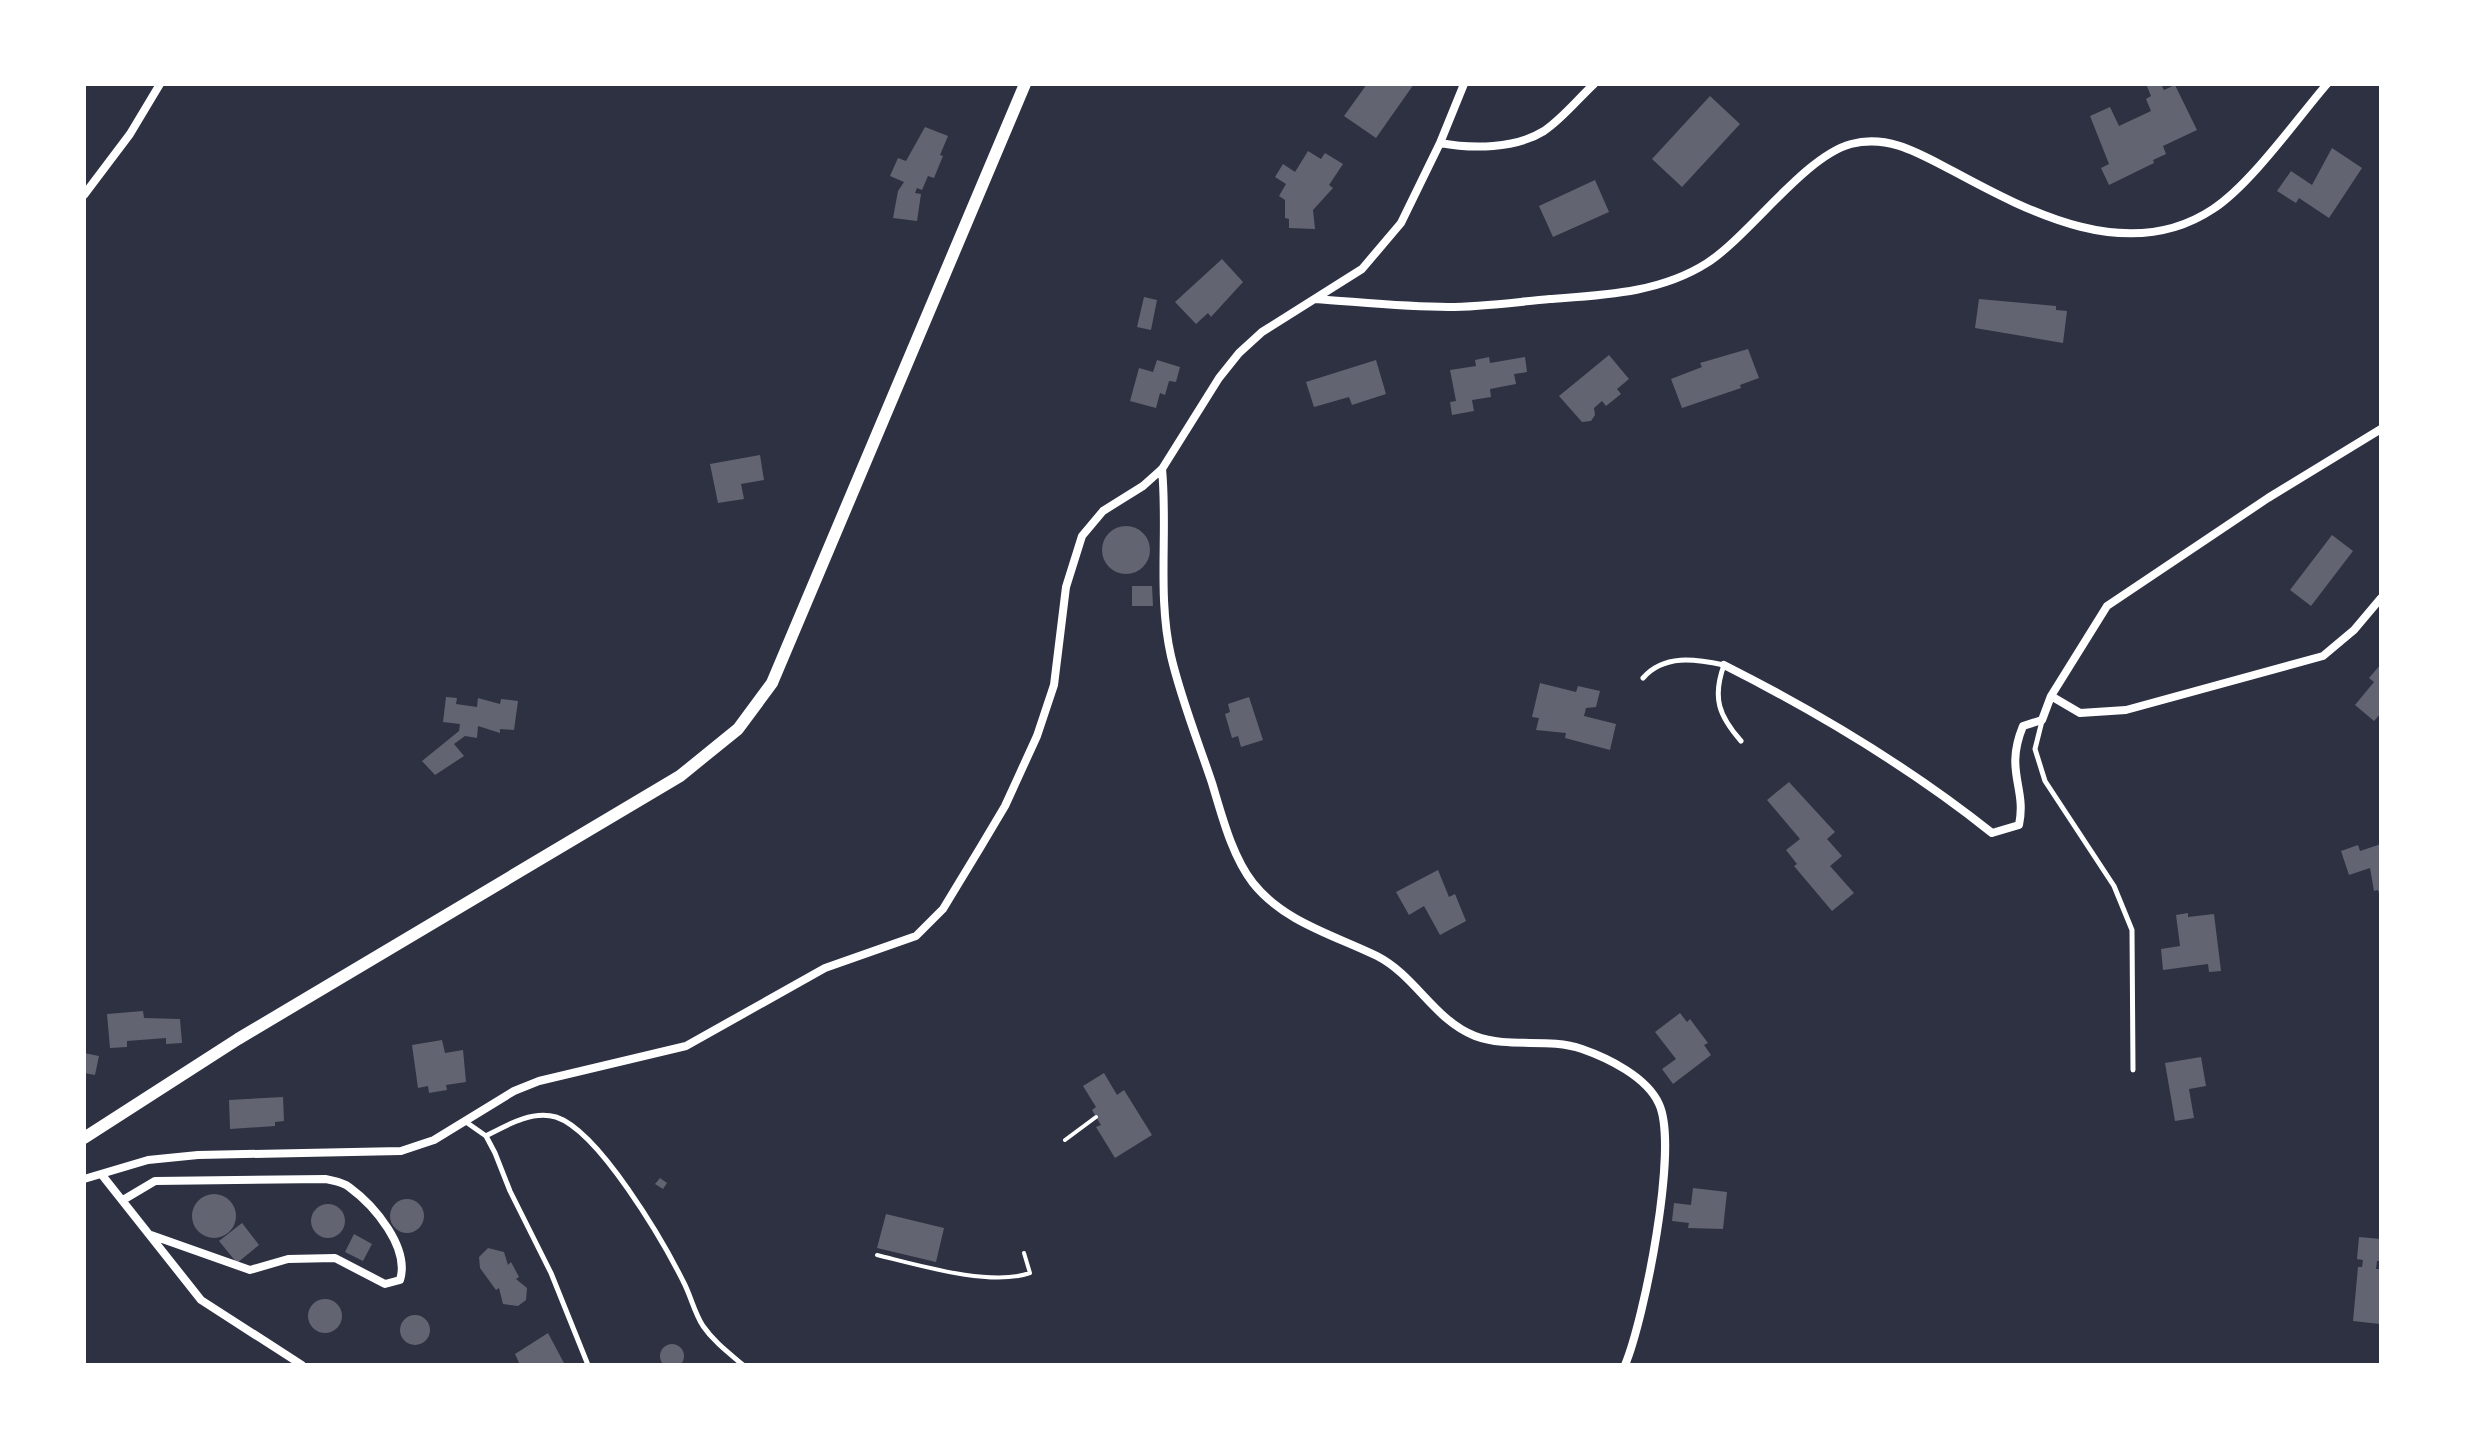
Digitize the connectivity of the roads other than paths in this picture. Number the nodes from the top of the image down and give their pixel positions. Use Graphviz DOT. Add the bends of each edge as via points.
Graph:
graph roads {
  1 [pos="160,84"];
  2 [pos="1025,84"];
  3 [pos="1464,84"];
  4 [pos="1594,84"];
  5 [pos="2327,84"];
  6 [pos="1440,143"];
  7 [pos="84,195"];
  8 [pos="1315,299"];
  9 [pos="2381,429"];
  10 [pos="1162,469"];
  11 [pos="2381,598"];
  12 [pos="1724,665"];
  13 [pos="1643,678"];
  14 [pos="2051,696"];
  15 [pos="2042,720"];
  16 [pos="1741,741"];
  17 [pos="2133,1070"];
  18 [pos="466,1122"];
  19 [pos="486,1136"];
  20 [pos="84,1138"];
  21 [pos="102,1175"];
  22 [pos="84,1179"];
  23 [pos="123,1200"];
  24 [pos="151,1235"];
  25 [pos="302,1365"];
  26 [pos="588,1365"];
  27 [pos="743,1365"];
  28 [pos="1625,1365"];
  1 -- 7 [label="street"];
  2 -- 20 [label="main road" via="803,614 772,683 747,720 680,776 238,1039"];
  3 -- 6 [label="street"];
  4 -- 6 [label="street" via="1544,131 1519,142 1463,148"];
  5 -- 8 [label="street" via="2214,209 2170,231 2088,229 2044,216 1906,146 1874,140 1847,144 1808,170 1708,262 1655,287 1448,307"];
  6 -- 8 [label="street" via="1401,223 1362,269"];
  8 -- 10 [label="street" via="1239,353"];
  9 -- 14 [label="street" via="2107,606"];
  10 -- 18 [label="street" via="1103,511 1082,536 1066,587 1054,685 1037,736 1005,806 930,925 899,945 847,959 805,978 712,1035 539,1081"];
  10 -- 28 [label="street" via="1171,656 1224,822 1251,881 1279,909 1396,968 1459,1028 1493,1042 1580,1049 1632,1075 1660,1104 1665,1122 1659,1217 1637,1336"];
  11 -- 14 [label="street" via="2323,656 2126,710 2080,713"];
  12 -- 13 [label="lane" via="1673,660"];
  12 -- 15 [label="street" via="1928,781 1992,833 2019,825 2015,751 2023,726"];
  12 -- 16 [label="lane" via="1718,681 1719,707 1723,721"];
  14 -- 15 [label="street"];
  15 -- 17 [label="lane" via="2035,749 2045,781 2114,886 2132,930"];
  18 -- 19 [label="lane"];
  18 -- 21 [label="street" via="401,1151 198,1155 148,1160"];
  19 -- 26 [label="lane"];
  19 -- 27 [label="lane" via="542,1115 567,1122 579,1132 638,1205 705,1329"];
  21 -- 22 [label="street"];
  21 -- 23 [label="street"];
  23 -- 24 [label="street"];
  23 -- 24 [label="street" via="155,1181 326,1179 348,1185 364,1202 395,1239 405,1265 400,1280 385,1284 335,1258 288,1259 250,1270"];
  24 -- 25 [label="street" via="201,1300"];
}
